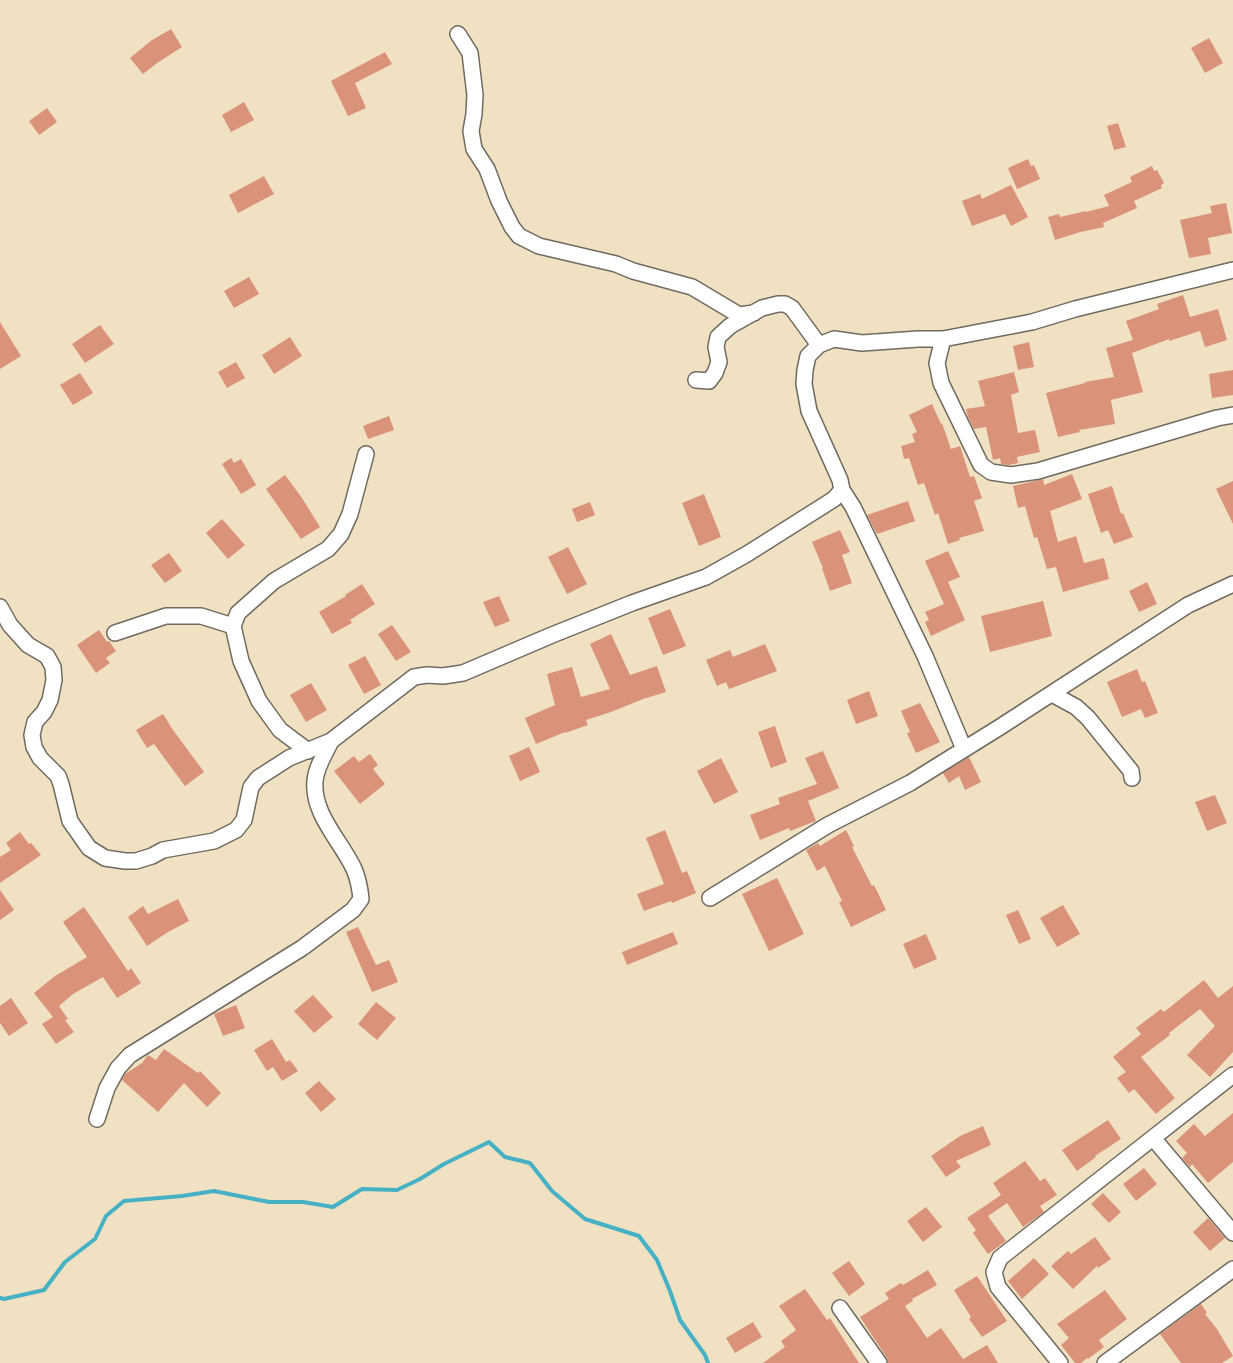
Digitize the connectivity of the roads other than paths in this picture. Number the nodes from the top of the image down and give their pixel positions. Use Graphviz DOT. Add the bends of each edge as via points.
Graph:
graph roads {
  1 [pos="458,34"];
  2 [pos="1233,270"];
  3 [pos="754,313"];
  4 [pos="943,339"];
  5 [pos="819,344"];
  6 [pos="696,380"];
  7 [pos="1233,415"];
  8 [pos="366,454"];
  9 [pos="842,490"];
  10 [pos="1233,584"];
  11 [pos="0,607"];
  12 [pos="233,626"];
  13 [pos="115,633"];
  14 [pos="1052,694"];
  15 [pos="331,741"];
  16 [pos="964,749"];
  17 [pos="308,751"];
  18 [pos="1132,778"];
  19 [pos="710,898"];
  20 [pos="1233,1075"];
  21 [pos="96,1119"];
  22 [pos="1153,1138"];
  23 [pos="1233,1233"];
  24 [pos="1233,1269"];
  25 [pos="840,1308"];
  26 [pos="879,1363"];
  27 [pos="1060,1363"];
  28 [pos="1105,1363"];
  1 -- 3 [label="street" via="470,53 475,95 470,131 474,149 519,236 539,246 616,264 692,287 739,316"];
  2 -- 4 [label="street" via="1032,322"];
  3 -- 5 [label="street" via="762,308 785,304 792,308"];
  3 -- 6 [label="street" via="718,337 719,362 715,373 709,381"];
  4 -- 5 [label="street" via="862,343 834,339"];
  4 -- 7 [label="street" via="938,363 941,383 981,465 991,472 1011,475 1038,471"];
  5 -- 9 [label="street" via="808,356 804,384 809,411"];
  8 -- 12 [label="street" via="350,514 341,534 328,549 274,581 238,613"];
  9 -- 15 [label="street" via="834,499 755,549 706,576 463,673 414,677"];
  9 -- 16 [label="street" via="924,656"];
  10 -- 14 [label="street" via="1188,605"];
  11 -- 17 [label="street" via="10,625 53,666 50,700 35,722 34,747 58,776 70,821 89,848 106,858 136,860 163,850 214,841 236,830 244,820 251,787 258,778 289,758"];
  12 -- 13 [label="street" via="201,616 166,616"];
  12 -- 17 [label="street" via="241,661 259,701 280,730"];
  14 -- 16 [label="street"];
  14 -- 18 [label="street" via="1088,718 1130,771"];
  15 -- 17 [label="street"];
  15 -- 21 [label="street" via="315,780 315,798 324,820 354,870 361,899 353,910 302,948 130,1055 107,1088"];
  16 -- 19 [label="street" via="910,783 828,825"];
  20 -- 22 [label="street"];
  22 -- 23 [label="street"];
  22 -- 27 [label="street" via="1000,1258 994,1272 998,1287"];
  24 -- 28 [label="street"];
  25 -- 26 [label="street"];
}
